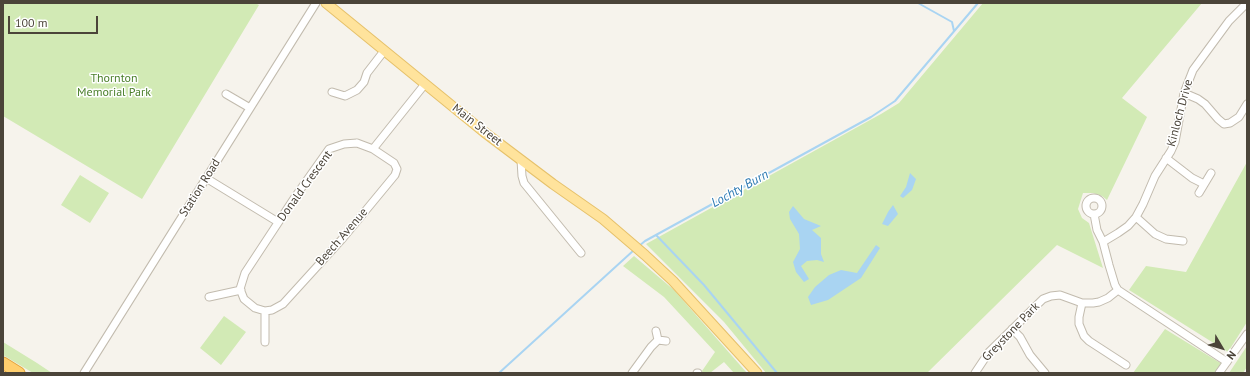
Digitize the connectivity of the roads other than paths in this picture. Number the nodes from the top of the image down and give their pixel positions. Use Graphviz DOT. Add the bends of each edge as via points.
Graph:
graph roads {
  1 [pos="316,3"];
  2 [pos="326,3"];
  3 [pos="1246,3"];
  4 [pos="384,51"];
  5 [pos="425,84"];
  6 [pos="332,92"];
  7 [pos="1184,93"];
  8 [pos="226,94"];
  9 [pos="1247,104"];
  10 [pos="250,108"];
  11 [pos="373,149"];
  12 [pos="1166,158"];
  13 [pos="521,160"];
  14 [pos="1211,173"];
  15 [pos="206,178"];
  16 [pos="1204,184"];
  17 [pos="1199,193"];
  18 [pos="1094,214"];
  19 [pos="1136,216"];
  20 [pos="278,222"];
  21 [pos="1103,242"];
  22 [pos="1183,242"];
  23 [pos="581,253"];
  24 [pos="241,290"];
  25 [pos="1118,290"];
  26 [pos="209,297"];
  27 [pos="1082,303"];
  28 [pos="265,311"];
  29 [pos="1012,329"];
  30 [pos="656,332"];
  31 [pos="1247,334"];
  32 [pos="658,340"];
  33 [pos="666,341"];
  34 [pos="265,342"];
  35 [pos="1227,362"];
  36 [pos="3,363"];
  37 [pos="1126,365"];
  38 [pos="20,373"];
  39 [pos="84,373"];
  40 [pos="632,373"];
  41 [pos="756,373"];
  42 [pos="975,373"];
  43 [pos="1045,373"];
  44 [pos="1219,373"];
  1 -- 10 [label="street, Station Road"];
  2 -- 4 [label="main road, Main Street"];
  3 -- 7 [label="street, Kinloch Drive" via="1198,61"];
  4 -- 5 [label="main road, Main Street"];
  4 -- 6 [label="street" via="357,90 346,96"];
  5 -- 11 [label="street"];
  5 -- 13 [label="main road, Main Street"];
  7 -- 9 [label="street" via="1202,102 1224,124 1239,117"];
  7 -- 12 [label="street, Kinloch Drive" via="1177,132"];
  8 -- 10 [label="street"];
  10 -- 15 [label="street, Station Road"];
  11 -- 20 [label="street, Donald Crescent" via="357,143 329,149"];
  11 -- 28 [label="street, Beech Avenue" via="394,164 397,169 395,175 283,304"];
  12 -- 16 [label="street"];
  12 -- 19 [label="street, Kinloch Drive"];
  13 -- 23 [label="street" via="524,183"];
  13 -- 41 [label="main road, Main Street" via="603,219 645,255 673,281"];
  14 -- 16 [label="street"];
  15 -- 20 [label="street"];
  15 -- 39 [label="street, Station Road"];
  16 -- 17 [label="street"];
  18 -- 21 [label="street" via="1097,230"];
  19 -- 21 [label="street, Kinloch Drive" via="1128,226"];
  19 -- 22 [label="street" via="1155,234"];
  20 -- 24 [label="street, Donald Crescent" via="245,273"];
  21 -- 25 [label="street"];
  24 -- 26 [label="street"];
  24 -- 28 [label="street" via="244,299 255,308"];
  25 -- 27 [label="street, Greystone Park" via="1099,302"];
  25 -- 35 [label="street"];
  27 -- 29 [label="street, Greystone Park" via="1064,296 1052,296 1044,299"];
  27 -- 37 [label="street" via="1079,324 1084,336"];
  28 -- 34 [label="street"];
  29 -- 42 [label="street, Greystone Park" via="988,352"];
  29 -- 43 [label="street"];
  30 -- 32 [label="street"];
  31 -- 35 [label="street"];
  32 -- 33 [label="street"];
  32 -- 40 [label="street"];
  35 -- 44 [label="street"];
  36 -- 38 [label="highway"];
}
